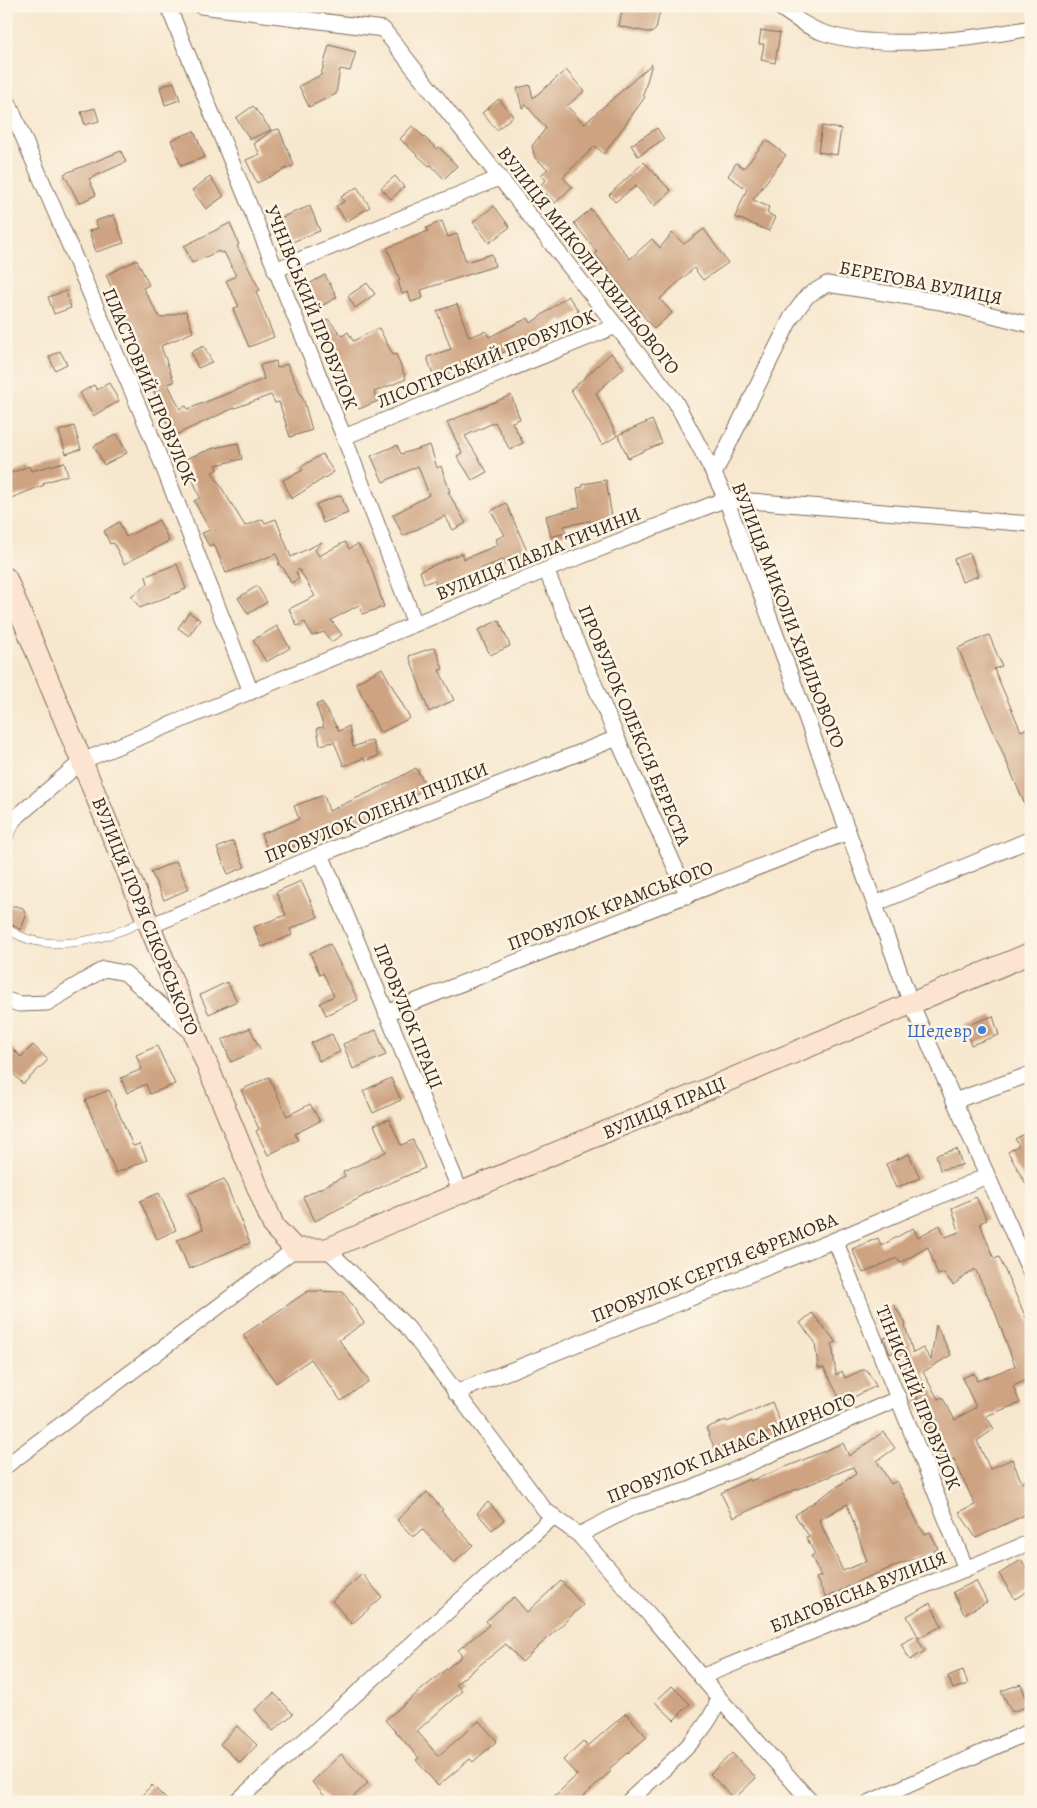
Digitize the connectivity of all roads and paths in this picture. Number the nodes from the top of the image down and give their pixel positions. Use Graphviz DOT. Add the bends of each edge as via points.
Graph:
graph roads {
  1 [pos="168,6"];
  2 [pos="201,6"];
  3 [pos="778,6"];
  4 [pos="1031,28"];
  5 [pos="6,97"];
  6 [pos="499,178"];
  7 [pos="275,270"];
  8 [pos="1031,324"];
  9 [pos="616,326"];
  10 [pos="344,438"];
  11 [pos="714,474"];
  12 [pos="726,499"];
  13 [pos="1031,524"];
  14 [pos="546,570"];
  15 [pos="6,578"];
  16 [pos="415,624"];
  17 [pos="250,692"];
  18 [pos="617,738"];
  19 [pos="82,762"];
  20 [pos="6,811"];
  21 [pos="22,813"];
  22 [pos="6,826"];
  23 [pos="848,832"];
  24 [pos="1031,839"];
  25 [pos="6,843"];
  26 [pos="321,854"];
  27 [pos="688,896"];
  28 [pos="875,904"];
  29 [pos="149,922"];
  30 [pos="6,927"];
  31 [pos="1031,953"];
  32 [pos="6,1000"];
  33 [pos="911,1003"];
  34 [pos="386,1012"];
  35 [pos="194,1034"];
  36 [pos="1031,1074"];
  37 [pos="954,1101"];
  38 [pos="987,1176"];
  39 [pos="461,1193"];
  40 [pos="835,1240"];
  41 [pos="295,1249"];
  42 [pos="327,1249"];
  43 [pos="1031,1274"];
  44 [pos="455,1392"];
  45 [pos="899,1398"];
  46 [pos="6,1466"];
  47 [pos="554,1516"];
  48 [pos="579,1535"];
  49 [pos="1031,1542"];
  50 [pos="966,1569"];
  51 [pos="701,1677"];
  52 [pos="718,1698"];
  53 [pos="1031,1731"];
  54 [pos="236,1802"];
  55 [pos="628,1802"];
  56 [pos="811,1802"];
  57 [pos="870,1802"];
  1 -- 7 [label="street, УЧНІВСЬКИЙ ПРОВУЛОК"];
  2 -- 6 [label="street, ВУЛИЦЯ МИКОЛИ ХВИЛЬОВОГО" via="386,33"];
  3 -- 4 [label="street" via="823,33 860,41 928,41"];
  5 -- 17 [label="street, ПЛАСТОВИЙ ПРОВУЛОК" via="150,433"];
  6 -- 7 [label="street"];
  6 -- 9 [label="street, ВУЛИЦЯ МИКОЛИ ХВИЛЬОВОГО"];
  7 -- 10 [label="street, УЧНІВСЬКИЙ ПРОВУЛОК"];
  8 -- 11 [label="street, БЕРЕГОВА ВУЛИЦЯ" via="942,302 827,284 807,296 792,318"];
  9 -- 10 [label="street, ЛІСОГІРСЬКИЙ ПРОВУЛОК"];
  9 -- 11 [label="street, ВУЛИЦЯ МИКОЛИ ХВИЛЬОВОГО" via="675,401"];
  10 -- 16 [label="street, УЧНІВСЬКИЙ ПРОВУЛОК"];
  11 -- 12 [label="street, ВУЛИЦЯ МИКОЛИ ХВИЛЬОВОГО"];
  12 -- 13 [label="street, ВУЛИЦЯ ПАВЛА ТИЧИНИ"];
  12 -- 14 [label="street, ВУЛИЦЯ ПАВЛА ТИЧИНИ"];
  12 -- 23 [label="street, ВУЛИЦЯ МИКОЛИ ХВИЛЬОВОГО"];
  14 -- 16 [label="street, ВУЛИЦЯ ПАВЛА ТИЧИНИ"];
  14 -- 18 [label="street, ПРОВУЛОК ОЛЕКСІЯ БЕРЕСТА"];
  15 -- 19 [label="main road, ВУЛИЦЯ ІГОРЯ СІКОРСЬКОГО"];
  16 -- 17 [label="street, ВУЛИЦЯ ПАВЛА ТИЧИНИ"];
  17 -- 19 [label="street, ВУЛИЦЯ ПАВЛА ТИЧИНИ"];
  18 -- 26 [label="street, ПРОВУЛОК ОЛЕНИ ПЧІЛКИ"];
  18 -- 27 [label="street, ПРОВУЛОК ОЛЕКСІЯ БЕРЕСТА"];
  19 -- 21 [label="street, ВУЛИЦЯ ПАВЛА ТИЧИНИ"];
  19 -- 29 [label="main road, ВУЛИЦЯ ІГОРЯ СІКОРСЬКОГО"];
  20 -- 21 [label="street"];
  21 -- 22 [label="street, ВУЛИЦЯ ПАВЛА ТИЧИНИ"];
  21 -- 25 [label="lane"];
  23 -- 27 [label="street, ПРОВУЛОК КРАМСЬКОГО"];
  23 -- 28 [label="street, ВУЛИЦЯ МИКОЛИ ХВИЛЬОВОГО"];
  24 -- 28 [label="street"];
  26 -- 29 [label="street, ПРОВУЛОК ОЛЕНИ ПЧІЛКИ"];
  26 -- 34 [label="street, ПРОВУЛОК ПРАЦІ"];
  27 -- 34 [label="street, ПРОВУЛОК КРАМСЬКОГО"];
  28 -- 33 [label="street, ВУЛИЦЯ МИКОЛИ ХВИЛЬОВОГО"];
  29 -- 30 [label="lane" via="117,934 58,944 24,938"];
  29 -- 35 [label="main road, ВУЛИЦЯ ІГОРЯ СІКОРСЬКОГО"];
  31 -- 33 [label="main road, ВУЛИЦЯ ПРАЦІ"];
  32 -- 35 [label="street" via="19,1004 47,1003 104,969 125,973"];
  33 -- 37 [label="street, ВУЛИЦЯ МИКОЛИ ХВИЛЬОВОГО"];
  33 -- 39 [label="main road, ВУЛИЦЯ ПРАЦІ"];
  34 -- 39 [label="street, ПРОВУЛОК ПРАЦІ"];
  35 -- 41 [label="main road, ВУЛИЦЯ ІГОРЯ СІКОРСЬКОГО" via="274,1227"];
  36 -- 37 [label="street"];
  37 -- 38 [label="street, ВУЛИЦЯ МИКОЛИ ХВИЛЬОВОГО"];
  38 -- 40 [label="street, ПРОВУЛОК СЕРГІЯ ЄФРЕМОВА"];
  38 -- 43 [label="street, ВУЛИЦЯ МИКОЛИ ХВИЛЬОВОГО"];
  39 -- 42 [label="main road, ВУЛИЦЯ ПРАЦІ"];
  40 -- 44 [label="street, ПРОВУЛОК СЕРГІЯ ЄФРЕМОВА"];
  40 -- 45 [label="street, ТІНИСТИЙ ПРОВУЛОК"];
  41 -- 42 [label="main road, ВУЛИЦЯ ПРАЦІ"];
  41 -- 46 [label="street"];
  42 -- 44 [label="street" via="407,1328"];
  44 -- 47 [label="street" via="545,1510"];
  45 -- 48 [label="street, ПРОВУЛОК ПАНАСА МИРНОГО" via="689,1490 633,1507"];
  45 -- 50 [label="street, ТІНИСТИЙ ПРОВУЛОК"];
  47 -- 48 [label="street"];
  47 -- 54 [label="street"];
  48 -- 51 [label="street"];
  49 -- 50 [label="street, БЛАГОВІСНА ВУЛИЦЯ"];
  50 -- 51 [label="street, БЛАГОВІСНА ВУЛИЦЯ"];
  51 -- 52 [label="street"];
  52 -- 55 [label="street" via="714,1714 695,1737"];
  52 -- 56 [label="street"];
  53 -- 57 [label="street"];
}
